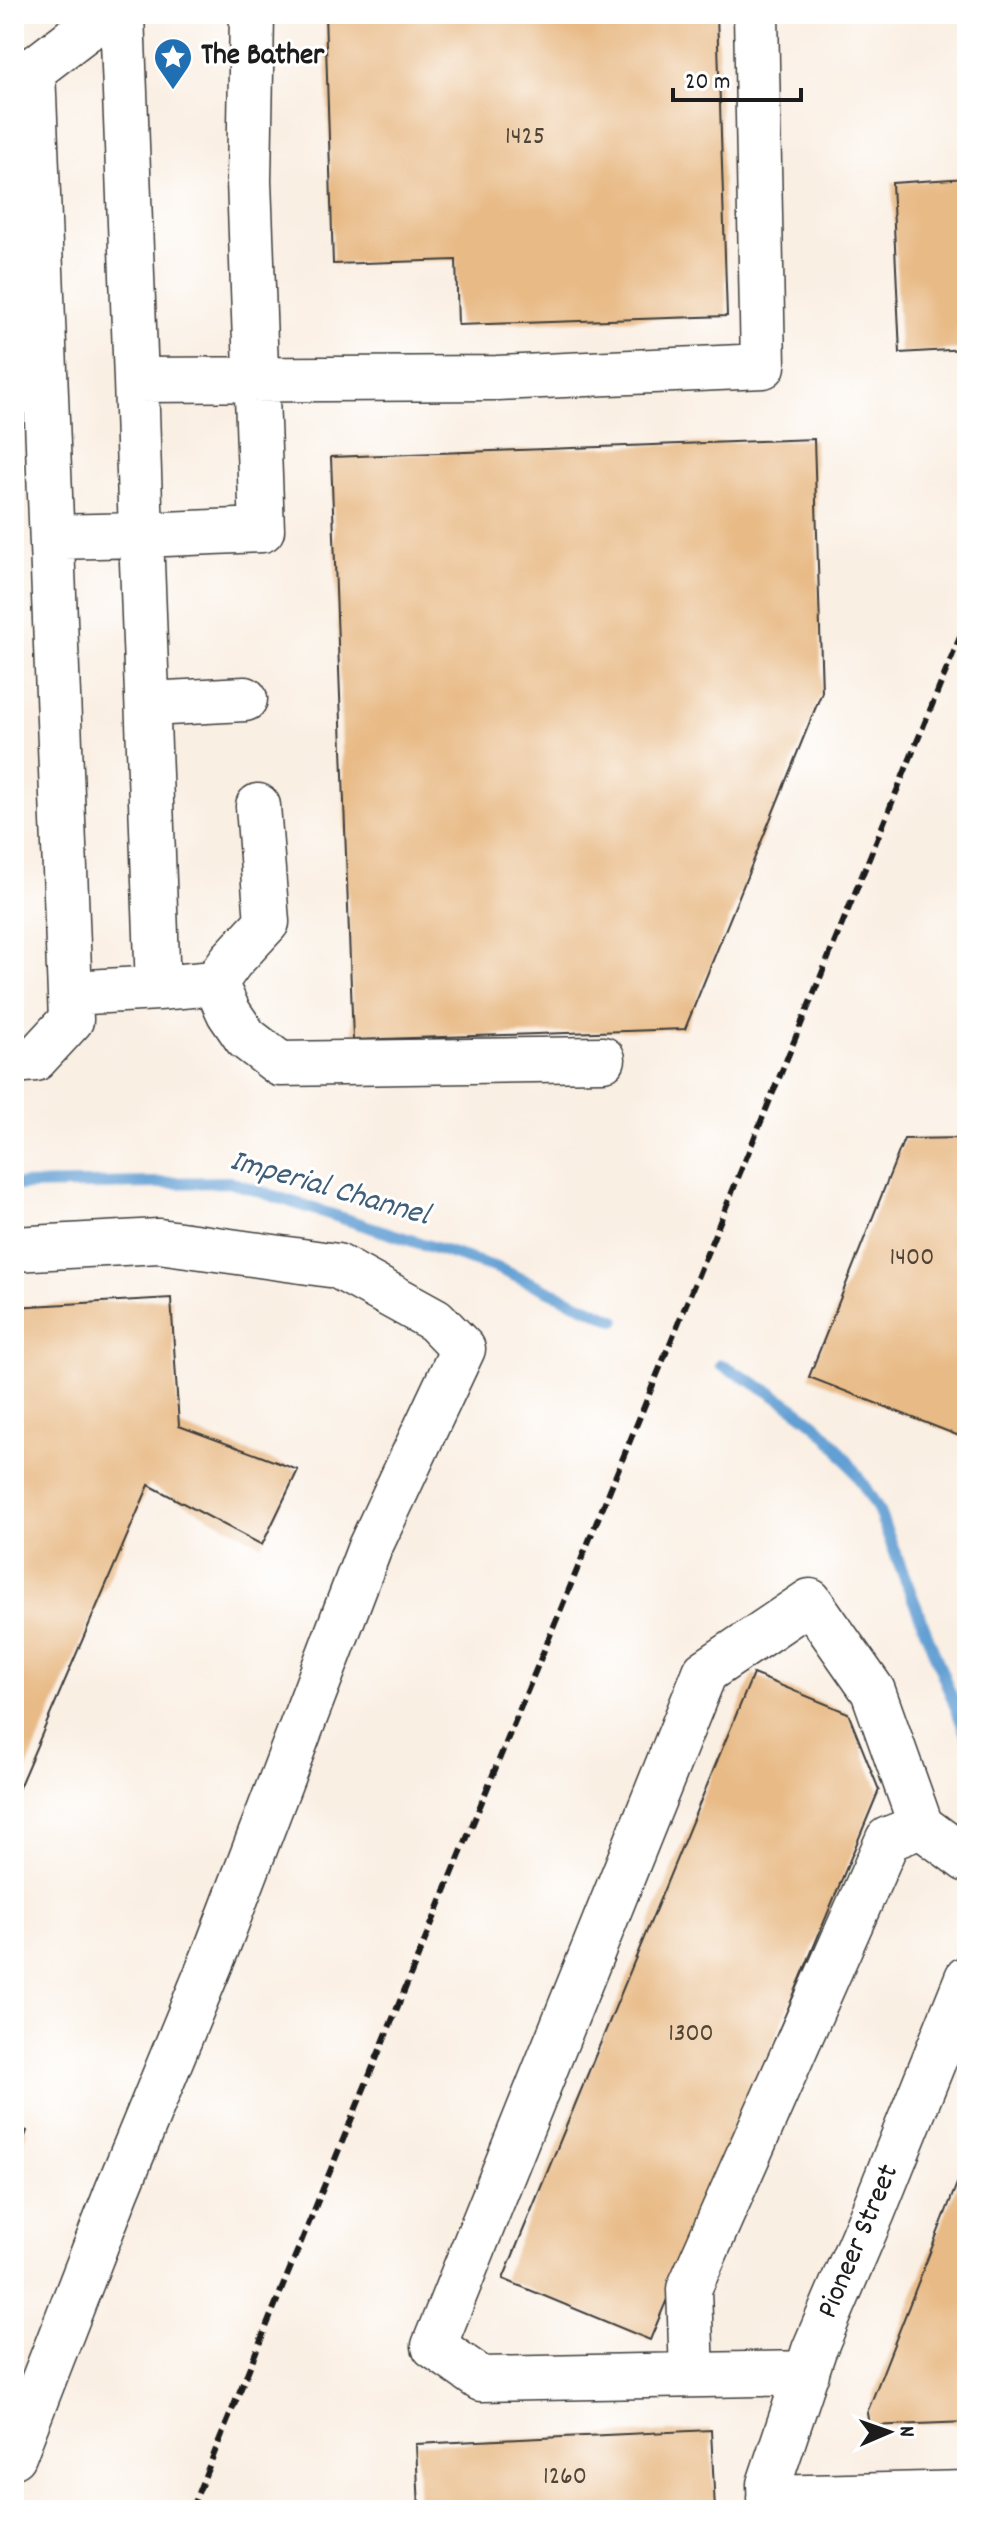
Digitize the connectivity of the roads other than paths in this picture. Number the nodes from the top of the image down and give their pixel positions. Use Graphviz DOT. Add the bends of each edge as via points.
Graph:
graph roads {
  1 [pos="106,14"];
  2 [pos="122,14"];
  3 [pos="252,14"];
  4 [pos="756,14"];
  5 [pos="24,70"];
  6 [pos="256,379"];
  7 [pos="136,380"];
  8 [pos="141,535"];
  9 [pos="52,537"];
  10 [pos="245,699"];
  11 [pos="148,704"];
  12 [pos="258,806"];
  13 [pos="215,983"];
  14 [pos="158,988"];
  15 [pos="70,993"];
  16 [pos="603,1059"];
  17 [pos="14,1061"];
  18 [pos="14,1249"];
  19 [pos="921,1826"];
  20 [pos="967,1860"];
  21 [pos="967,1978"];
  22 [pos="954,2051"];
  23 [pos="807,2373"];
  24 [pos="692,2375"];
  25 [pos="28,2385"];
  26 [pos="14,2456"];
  27 [pos="967,2493"];
  28 [pos="770,2504"];
  1 -- 5 [label="street"];
  2 -- 7 [label="street"];
  3 -- 6 [label="street" via="249,181"];
  4 -- 6 [label="street" via="763,366 497,378"];
  5 -- 9 [label="street"];
  6 -- 7 [label="street"];
  6 -- 8 [label="street" via="262,530"];
  7 -- 8 [label="street"];
  8 -- 9 [label="street"];
  8 -- 11 [label="street"];
  9 -- 15 [label="street"];
  10 -- 11 [label="street"];
  11 -- 14 [label="street"];
  12 -- 13 [label="street" via="267,922"];
  13 -- 14 [label="street"];
  13 -- 16 [label="street" via="246,1038 280,1064"];
  14 -- 15 [label="street"];
  15 -- 17 [label="street" via="71,1020 35,1059"];
  18 -- 25 [label="street" via="159,1241 337,1266 435,1320 463,1349 370,1547 217,1948 117,2191"];
  19 -- 20 [label="street"];
  19 -- 24 [label="street" via="888,1839 689,2289"];
  19 -- 24 [label="street" via="873,1691 810,1601 705,1672 434,2346 481,2379"];
  21 -- 22 [label="street, Pioneer Street"];
  22 -- 23 [label="street, Pioneer Street"];
  23 -- 24 [label="street"];
  23 -- 28 [label="street, Pioneer Street" via="769,2484"];
  25 -- 26 [label="street"];
  27 -- 28 [label="street"];
}
